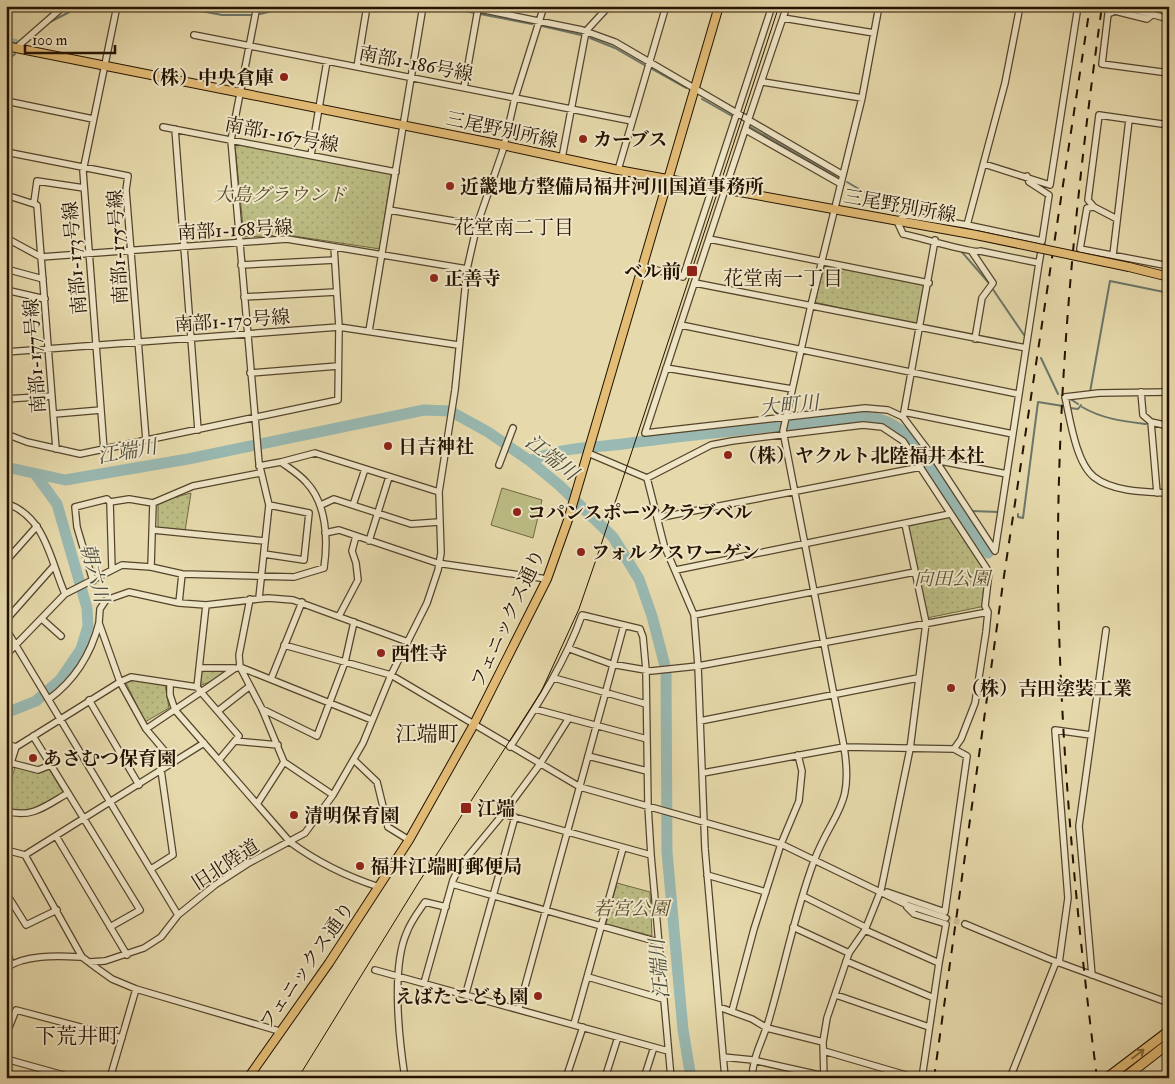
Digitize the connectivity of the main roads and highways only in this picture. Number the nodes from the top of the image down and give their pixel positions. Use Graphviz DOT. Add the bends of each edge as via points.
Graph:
graph roads {
  1 [pos="719,6"];
  2 [pos="6,46"];
  3 [pos="669,179"];
  4 [pos="1169,276"];
  5 [pos="1169,1031"];
  6 [pos="1169,1043"];
  7 [pos="248,1078"];
  8 [pos="1107,1078"];
  9 [pos="1124,1078"];
  1 -- 3 [label="main road, フェニックス通り"];
  2 -- 3 [label="main road, 三尾野別所線"];
  3 -- 4 [label="main road, 三尾野別所線, bridge" via="976,235"];
  3 -- 7 [label="main road, フェニックス通り" via="568,520 547,578 473,726 409,840"];
  8 -- 5 [label="highway, one-way"];
  6 -- 9 [label="highway"];
}
